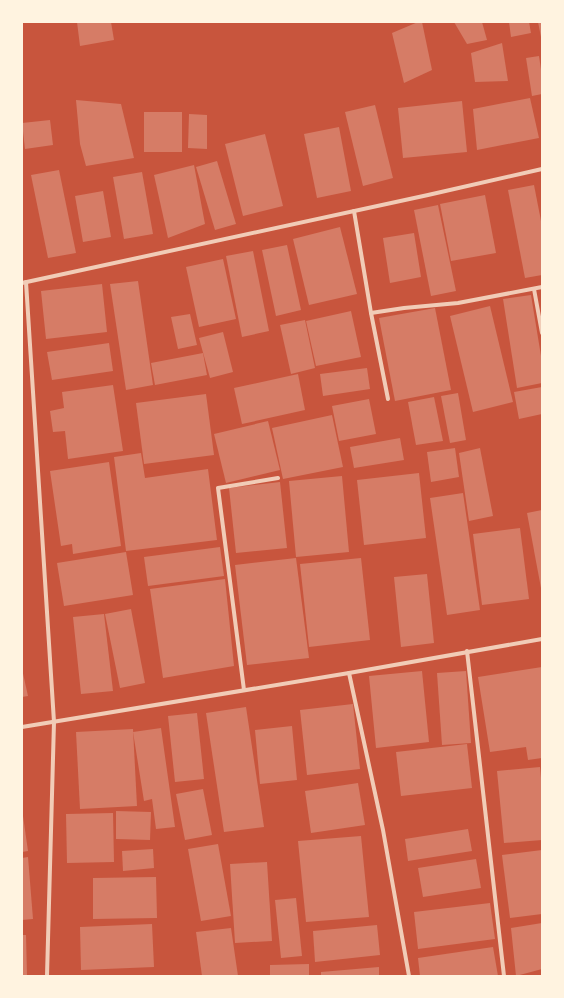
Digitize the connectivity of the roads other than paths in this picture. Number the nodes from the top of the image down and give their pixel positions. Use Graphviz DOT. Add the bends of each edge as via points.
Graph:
graph roads {
  1 [pos="542,169"];
  2 [pos="354,211"];
  3 [pos="24,282"];
  4 [pos="542,287"];
  5 [pos="534,289"];
  6 [pos="371,313"];
  7 [pos="542,333"];
  8 [pos="388,399"];
  9 [pos="278,478"];
  10 [pos="542,639"];
  11 [pos="467,651"];
  12 [pos="349,673"];
  13 [pos="244,690"];
  14 [pos="54,722"];
  15 [pos="22,727"];
  16 [pos="47,976"];
  17 [pos="409,976"];
  18 [pos="504,976"];
  1 -- 2 [label="street"];
  2 -- 3 [label="street"];
  2 -- 6 [label="street"];
  3 -- 14 [label="street"];
  4 -- 5 [label="street"];
  5 -- 6 [label="street" via="458,303"];
  5 -- 7 [label="street"];
  6 -- 8 [label="street"];
  9 -- 13 [label="street" via="218,488"];
  10 -- 11 [label="street"];
  11 -- 12 [label="street"];
  11 -- 18 [label="street"];
  12 -- 13 [label="street"];
  12 -- 17 [label="street" via="383,830"];
  13 -- 14 [label="street"];
  14 -- 15 [label="street"];
  14 -- 16 [label="street"];
}
